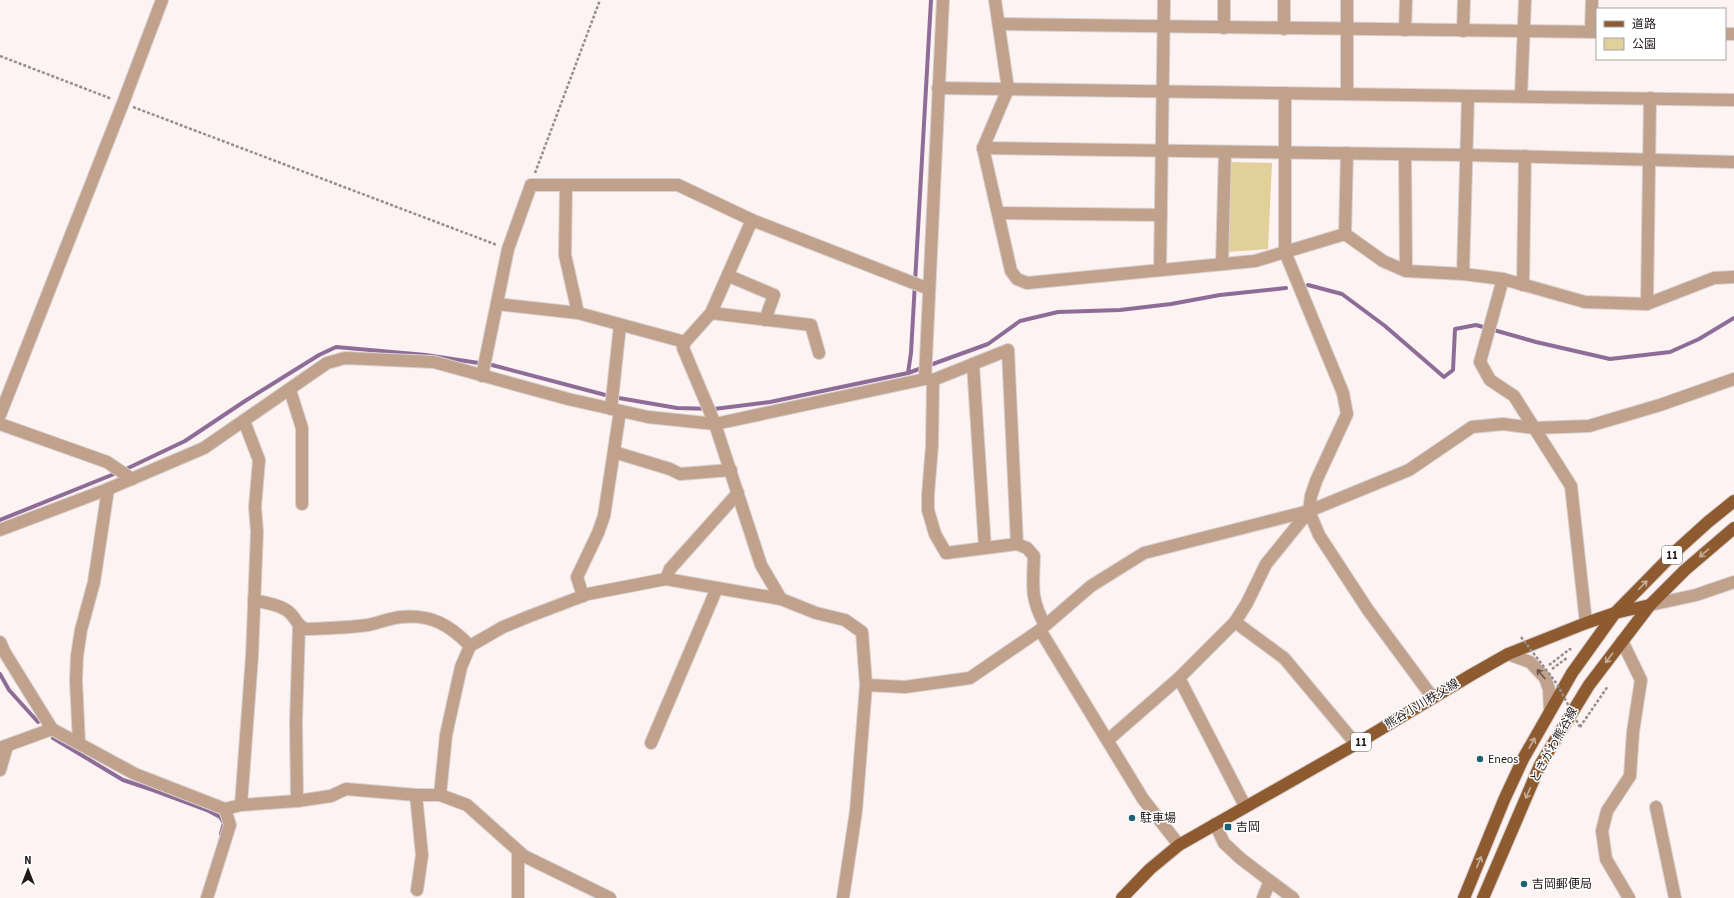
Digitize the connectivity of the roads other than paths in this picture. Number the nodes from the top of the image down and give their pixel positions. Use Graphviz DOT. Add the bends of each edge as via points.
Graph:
graph roads {
  1 [pos="162,0"];
  2 [pos="943,0"];
  3 [pos="995,0"];
  4 [pos="1164,0"];
  5 [pos="1224,0"];
  6 [pos="1284,0"];
  7 [pos="1347,0"];
  8 [pos="1406,0"];
  9 [pos="1464,0"];
  10 [pos="1525,0"];
  11 [pos="1592,0"];
  12 [pos="999,24"];
  13 [pos="1164,27"];
  14 [pos="1224,28"];
  15 [pos="1284,29"];
  16 [pos="1347,29"];
  17 [pos="1405,30"];
  18 [pos="1463,31"];
  19 [pos="1524,32"];
  20 [pos="1594,32"];
  21 [pos="938,88"];
  22 [pos="1008,90"];
  23 [pos="1163,91"];
  24 [pos="1285,93"];
  25 [pos="1347,94"];
  26 [pos="1468,96"];
  27 [pos="1521,96"];
  28 [pos="1650,98"];
  29 [pos="1734,100"];
  30 [pos="983,148"];
  31 [pos="1162,151"];
  32 [pos="1225,152"];
  33 [pos="1285,152"];
  34 [pos="1347,153"];
  35 [pos="1405,154"];
  36 [pos="1466,155"];
  37 [pos="1525,156"];
  38 [pos="1649,161"];
  39 [pos="1734,162"];
  40 [pos="566,185"];
  41 [pos="998,213"];
  42 [pos="1161,215"];
  43 [pos="752,220"];
  44 [pos="1345,234"];
  45 [pos="1285,252"];
  46 [pos="1222,264"];
  47 [pos="1160,270"];
  48 [pos="1406,271"];
  49 [pos="1463,274"];
  50 [pos="728,276"];
  51 [pos="1734,277"];
  52 [pos="1503,279"];
  53 [pos="1523,285"];
  54 [pos="929,289"];
  55 [pos="497,304"];
  56 [pos="1647,304"];
  57 [pos="578,313"];
  58 [pos="711,313"];
  59 [pos="765,320"];
  60 [pos="620,325"];
  61 [pos="685,342"];
  62 [pos="819,352"];
  63 [pos="973,364"];
  64 [pos="482,376"];
  65 [pos="928,378"];
  66 [pos="1734,379"];
  67 [pos="290,390"];
  68 [pos="616,410"];
  69 [pos="0,415"];
  70 [pos="244,421"];
  71 [pos="0,424"];
  72 [pos="715,424"];
  73 [pos="1534,428"];
  74 [pos="614,452"];
  75 [pos="731,470"];
  76 [pos="132,479"];
  77 [pos="108,489"];
  78 [pos="738,494"];
  79 [pos="1734,501"];
  80 [pos="302,504"];
  81 [pos="1309,511"];
  82 [pos="1734,528"];
  83 [pos="0,530"];
  84 [pos="1017,544"];
  85 [pos="985,548"];
  86 [pos="666,579"];
  87 [pos="1734,582"];
  88 [pos="717,588"];
  89 [pos="583,596"];
  90 [pos="781,599"];
  91 [pos="254,600"];
  92 [pos="1650,605"];
  93 [pos="1615,613"];
  94 [pos="1235,622"];
  95 [pos="1586,623"];
  96 [pos="299,626"];
  97 [pos="1042,628"];
  98 [pos="1622,641"];
  99 [pos="0,642"];
  100 [pos="470,646"];
  101 [pos="1508,654"];
  102 [pos="1179,678"];
  103 [pos="866,685"];
  104 [pos="1433,698"];
  105 [pos="1550,711"];
  106 [pos="52,729"];
  107 [pos="1108,740"];
  108 [pos="79,743"];
  109 [pos="651,743"];
  110 [pos="1356,744"];
  111 [pos="3,747"];
  112 [pos="0,770"];
  113 [pos="416,795"];
  114 [pos="440,795"];
  115 [pos="297,801"];
  116 [pos="241,805"];
  117 [pos="1245,806"];
  118 [pos="1656,807"];
  119 [pos="225,809"];
  120 [pos="1215,824"];
  121 [pos="1179,845"];
  122 [pos="518,851"];
  123 [pos="1270,881"];
  124 [pos="417,890"];
  125 [pos="207,898"];
  126 [pos="518,898"];
  127 [pos="610,898"];
  128 [pos="843,898"];
  129 [pos="1122,898"];
  130 [pos="1263,898"];
  131 [pos="1293,898"];
  132 [pos="1464,898"];
  133 [pos="1483,898"];
  134 [pos="1629,898"];
  135 [pos="1675,898"];
  1 -- 69 [label="street"];
  2 -- 21 [label="street"];
  3 -- 12 [label="street"];
  4 -- 13 [label="street"];
  5 -- 14 [label="street"];
  6 -- 15 [label="street"];
  7 -- 16 [label="street"];
  8 -- 17 [label="street"];
  9 -- 18 [label="street"];
  10 -- 19 [label="street"];
  11 -- 20 [label="street"];
  12 -- 13 [label="street"];
  12 -- 22 [label="street"];
  13 -- 14 [label="street"];
  13 -- 23 [label="street"];
  14 -- 15 [label="street"];
  15 -- 16 [label="street"];
  16 -- 17 [label="street"];
  16 -- 25 [label="street"];
  17 -- 18 [label="street"];
  18 -- 19 [label="street"];
  19 -- 20 [label="street"];
  19 -- 27 [label="street"];
  21 -- 22 [label="street"];
  21 -- 54 [label="street"];
  22 -- 23 [label="street"];
  22 -- 30 [label="street"];
  23 -- 24 [label="street"];
  23 -- 31 [label="street"];
  24 -- 25 [label="street"];
  24 -- 33 [label="street"];
  25 -- 26 [label="street"];
  26 -- 27 [label="street"];
  26 -- 36 [label="street"];
  27 -- 28 [label="street"];
  28 -- 29 [label="street"];
  28 -- 38 [label="street"];
  30 -- 31 [label="street"];
  30 -- 41 [label="street"];
  31 -- 32 [label="street"];
  31 -- 42 [label="street"];
  32 -- 33 [label="street"];
  32 -- 46 [label="street"];
  33 -- 34 [label="street"];
  33 -- 45 [label="street"];
  34 -- 35 [label="street"];
  34 -- 44 [label="street"];
  35 -- 36 [label="street"];
  35 -- 48 [label="street"];
  36 -- 37 [label="street"];
  36 -- 49 [label="street"];
  37 -- 38 [label="street"];
  37 -- 53 [label="street"];
  38 -- 39 [label="street"];
  38 -- 56 [label="street"];
  40 -- 43 [label="street" via="678,185"];
  40 -- 55 [label="street" via="531,185 508,249"];
  40 -- 57 [label="street" via="565,255"];
  41 -- 42 [label="street"];
  41 -- 47 [label="street" via="1011,271 1016,279 1027,283"];
  42 -- 47 [label="street"];
  43 -- 50 [label="street"];
  43 -- 54 [label="street"];
  44 -- 45 [label="street"];
  44 -- 48 [label="street" via="1384,261"];
  45 -- 46 [label="street" via="1255,261"];
  45 -- 81 [label="street" via="1343,393 1347,414 1316,481"];
  46 -- 47 [label="street"];
  48 -- 49 [label="street"];
  49 -- 52 [label="street"];
  50 -- 58 [label="street"];
  50 -- 59 [label="street" via="774,294"];
  51 -- 56 [label="street" via="1714,278"];
  52 -- 53 [label="street"];
  52 -- 73 [label="street" via="1480,362 1490,380 1514,396"];
  53 -- 56 [label="street" via="1585,302"];
  54 -- 65 [label="street" via="926,357"];
  55 -- 57 [label="street"];
  55 -- 64 [label="street"];
  57 -- 60 [label="street"];
  58 -- 59 [label="street"];
  58 -- 61 [label="street"];
  59 -- 62 [label="street" via="811,325"];
  60 -- 61 [label="street"];
  60 -- 68 [label="street"];
  61 -- 72 [label="street" via="683,348"];
  63 -- 65 [label="street"];
  63 -- 84 [label="street" via="1008,350"];
  63 -- 85 [label="street"];
  64 -- 67 [label="street" via="434,362 345,358 327,363"];
  64 -- 68 [label="street"];
  65 -- 72 [label="street"];
  65 -- 85 [label="street" via="932,446 928,510 935,534 946,553"];
  66 -- 73 [label="street" via="1589,426"];
  67 -- 70 [label="street"];
  67 -- 80 [label="street" via="302,428"];
  68 -- 72 [label="street" via="648,417"];
  68 -- 74 [label="street"];
  70 -- 76 [label="street" via="204,448"];
  70 -- 91 [label="street" via="259,460 255,507 257,532"];
  71 -- 76 [label="street" via="107,462"];
  72 -- 75 [label="street"];
  73 -- 81 [label="street" via="1503,424 1472,427 1409,470"];
  73 -- 95 [label="street" via="1571,486"];
  74 -- 75 [label="street" via="680,474"];
  74 -- 89 [label="street" via="604,516 577,577"];
  75 -- 78 [label="street"];
  76 -- 77 [label="street"];
  77 -- 83 [label="street"];
  77 -- 108 [label="street" via="94,582 77,656"];
  78 -- 86 [label="street" via="670,569"];
  78 -- 90 [label="street" via="761,565"];
  93 -- 79 [label="main road, 熊谷小川秩父線 / 11, one-way" via="1677,550"];
  81 -- 94 [label="street" via="1266,564"];
  81 -- 97 [label="street" via="1144,553 1092,586"];
  81 -- 104 [label="street" via="1319,535 1368,610"];
  82 -- 92 [label="main road, 11, one-way" via="1685,570"];
  84 -- 85 [label="street"];
  84 -- 97 [label="street" via="1027,548 1034,556 1033,595"];
  86 -- 88 [label="street"];
  86 -- 89 [label="street"];
  87 -- 92 [label="street" via="1696,595"];
  88 -- 90 [label="street"];
  88 -- 109 [label="street"];
  89 -- 100 [label="street" via="504,626"];
  90 -- 103 [label="street" via="816,613 845,620 862,632"];
  91 -- 96 [label="street" via="274,605 290,613"];
  91 -- 116 [label="street"];
  92 -- 93 [label="main road, 熊谷小川秩父線 / 11"];
  92 -- 98 [label="main road, ときがわ熊谷線"];
  93 -- 95 [label="main road, 熊谷小川秩父線 / 11"];
  93 -- 105 [label="main road, ときがわ熊谷線" via="1572,673"];
  94 -- 102 [label="street"];
  94 -- 110 [label="street" via="1284,658"];
  95 -- 101 [label="main road, 熊谷小川秩父線 / 11"];
  96 -- 100 [label="street" via="306,630 369,625 401,617 420,617 443,623"];
  96 -- 115 [label="street"];
  97 -- 103 [label="street" via="970,678 905,687"];
  97 -- 107 [label="street"];
  98 -- 133 [label="main road, ときがわ熊谷線, one-way" via="1589,685 1540,766"];
  98 -- 134 [label="street" via="1641,680 1633,732 1630,776 1607,811 1602,831 1606,858"];
  99 -- 106 [label="street"];
  100 -- 114 [label="street" via="461,668 446,735"];
  101 -- 104 [label="main road, 熊谷小川秩父線 / 11"];
  105 -- 101 [label="street, one-way" via="1545,678 1530,662"];
  102 -- 107 [label="street"];
  102 -- 117 [label="street"];
  103 -- 128 [label="street" via="856,811"];
  104 -- 110 [label="main road, 熊谷小川秩父線 / 11"];
  132 -- 105 [label="main road, ときがわ熊谷線, one-way" via="1504,800"];
  106 -- 108 [label="street"];
  106 -- 111 [label="street"];
  107 -- 121 [label="street" via="1144,799"];
  108 -- 119 [label="street" via="135,774"];
  110 -- 117 [label="main road, 熊谷小川秩父線 / 11"];
  111 -- 112 [label="street"];
  113 -- 114 [label="street"];
  113 -- 115 [label="street" via="346,789 331,796"];
  113 -- 124 [label="street" via="422,855"];
  114 -- 122 [label="street" via="467,806"];
  115 -- 116 [label="street"];
  116 -- 119 [label="street"];
  117 -- 120 [label="main road, 熊谷小川秩父線 / 11"];
  118 -- 135 [label="street"];
  119 -- 125 [label="street" via="230,826"];
  120 -- 121 [label="main road, 熊谷小川秩父線 / 11"];
  120 -- 123 [label="street" via="1224,843"];
  121 -- 129 [label="main road, 熊谷小川秩父線 / 11" via="1150,869"];
  122 -- 126 [label="street"];
  122 -- 127 [label="street"];
  123 -- 130 [label="street"];
  123 -- 131 [label="street"];
}
